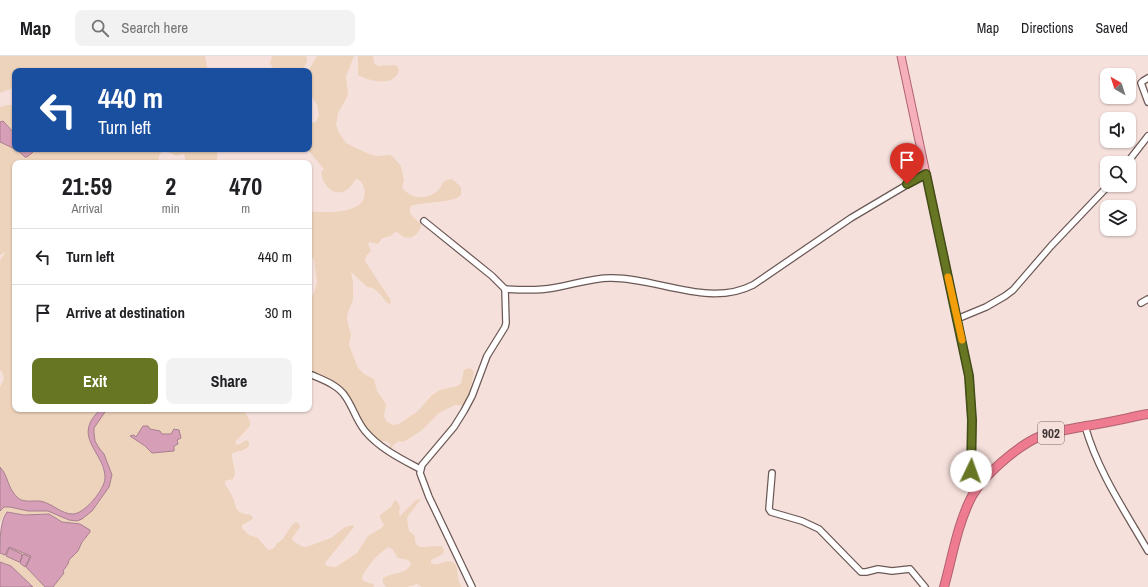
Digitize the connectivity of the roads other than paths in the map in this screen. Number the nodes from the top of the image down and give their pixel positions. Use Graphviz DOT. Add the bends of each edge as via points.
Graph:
graph roads {
  1 [pos="901,56"];
  2 [pos="1148,78"];
  3 [pos="1148,102"];
  4 [pos="1148,136"];
  5 [pos="1132,156"];
  6 [pos="926,174"];
  7 [pos="1102,192"];
  8 [pos="424,221"];
  9 [pos="505,289"];
  10 [pos="1148,298"];
  11 [pos="1141,303"];
  12 [pos="957,319"];
  13 [pos="312,375"];
  14 [pos="1148,414"];
  15 [pos="1085,426"];
  16 [pos="420,468"];
  17 [pos="772,473"];
  18 [pos="975,492"];
  19 [pos="1148,551"];
  20 [pos="472,587"];
  21 [pos="925,587"];
  22 [pos="944,587"];
  1 -- 6 [label="main road"];
  2 -- 3 [label="street" via="1141,85"];
  4 -- 5 [label="street"];
  6 -- 9 [label="street" via="851,218 758,282 742,290 696,292 611,278 540,290"];
  6 -- 12 [label="main road"];
  7 -- 12 [label="street" via="1013,290 986,307"];
  8 -- 9 [label="street"];
  9 -- 16 [label="street" via="506,323 487,356 470,400 454,427"];
  10 -- 11 [label="street"];
  12 -- 18 [label="main road" via="970,392 971,486"];
  13 -- 16 [label="street" via="343,393 358,421 372,438 398,457"];
  14 -- 15 [label="highway, 902"];
  15 -- 18 [label="highway, 902" via="1032,440 999,465"];
  15 -- 19 [label="street" via="1102,472"];
  16 -- 20 [label="street" via="426,491"];
  17 -- 21 [label="street" via="769,509 771,512 819,529 862,572 878,568 892,571 910,569"];
  18 -- 22 [label="highway, 902" via="962,520"];
}
